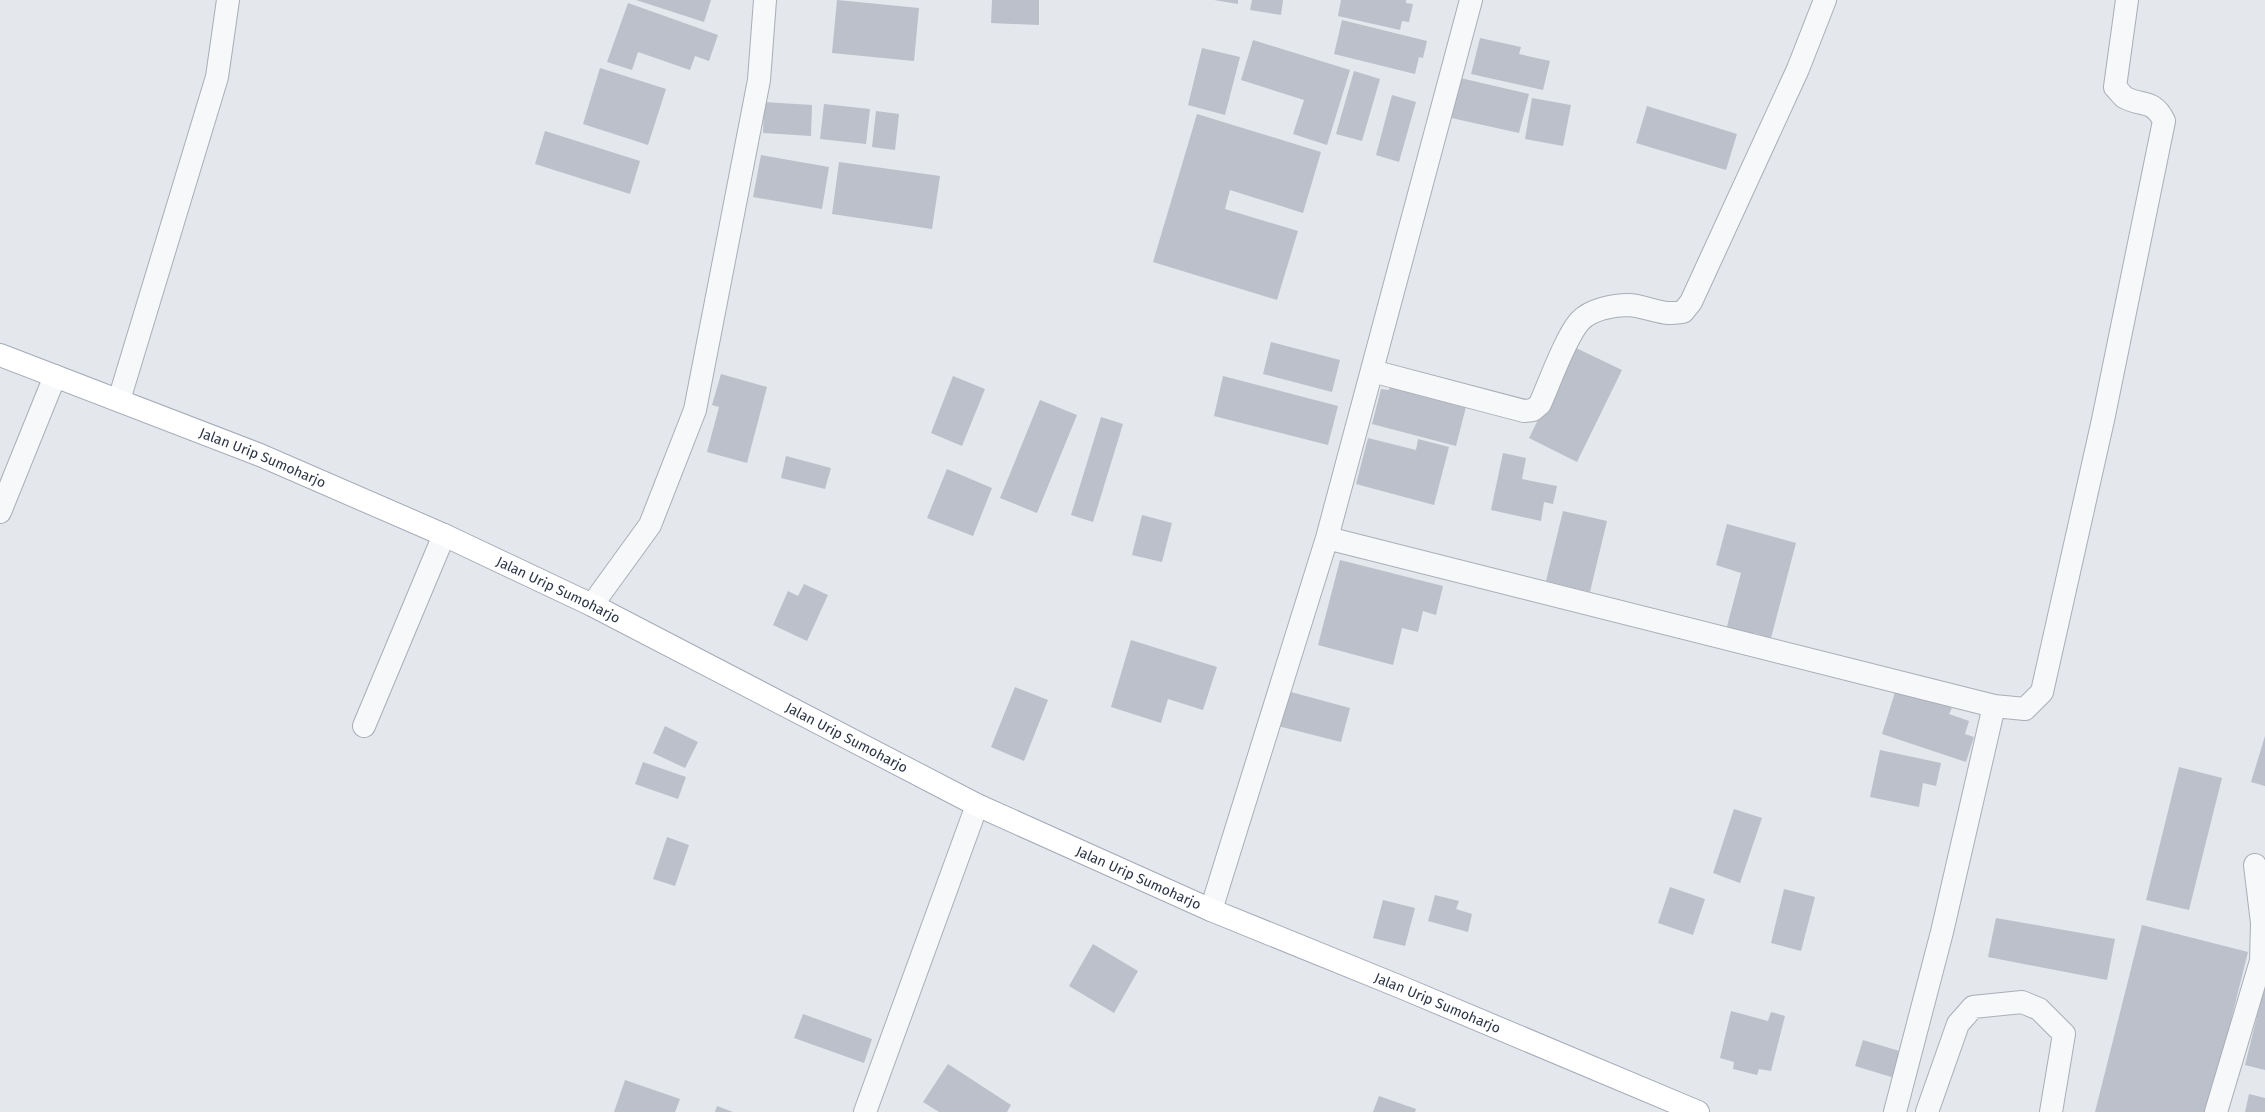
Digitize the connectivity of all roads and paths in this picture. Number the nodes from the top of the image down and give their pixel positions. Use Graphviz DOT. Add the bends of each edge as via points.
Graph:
graph roads {
  1 [pos="228,0"];
  2 [pos="765,0"];
  3 [pos="1471,0"];
  4 [pos="1825,0"];
  5 [pos="2127,0"];
  6 [pos="0,355"];
  7 [pos="1372,371"];
  8 [pos="55,376"];
  9 [pos="119,400"];
  10 [pos="0,512"];
  11 [pos="444,534"];
  12 [pos="1327,538"];
  13 [pos="592,605"];
  14 [pos="1994,706"];
  15 [pos="364,726"];
  16 [pos="978,805"];
  17 [pos="2255,865"];
  18 [pos="1211,910"];
  19 [pos="865,1112"];
  20 [pos="1698,1112"];
  21 [pos="1895,1112"];
  22 [pos="1926,1112"];
  23 [pos="2051,1112"];
  24 [pos="2216,1112"];
  1 -- 9 [label="street" via="217,77"];
  2 -- 13 [label="street" via="759,80 695,410 650,525"];
  3 -- 7 [label="street"];
  4 -- 7 [label="street" via="1798,69 1691,302 1683,312 1667,314 1629,305 1603,308 1587,315 1579,321 1540,404 1533,410 1524,411"];
  5 -- 14 [label="street" via="2115,87 2125,97 2149,104 2159,111 2164,121 2103,420 2042,692 2025,709"];
  6 -- 8 [label="main road, Jalan Urip Sumoharjo"];
  7 -- 12 [label="street"];
  8 -- 9 [label="main road, Jalan Urip Sumoharjo"];
  8 -- 10 [label="street"];
  9 -- 11 [label="main road, Jalan Urip Sumoharjo" via="260,455"];
  11 -- 13 [label="main road, Jalan Urip Sumoharjo"];
  11 -- 15 [label="street"];
  12 -- 14 [label="street"];
  12 -- 18 [label="street"];
  13 -- 16 [label="main road, Jalan Urip Sumoharjo"];
  14 -- 21 [label="street" via="1942,932"];
  16 -- 18 [label="main road, Jalan Urip Sumoharjo"];
  16 -- 19 [label="street"];
  17 -- 24 [label="street" via="2262,923 2261,961"];
  18 -- 20 [label="main road, Jalan Urip Sumoharjo"];
  22 -- 23 [label="street" via="1958,1024 1974,1007 2022,1002 2039,1009 2064,1034"];
}
